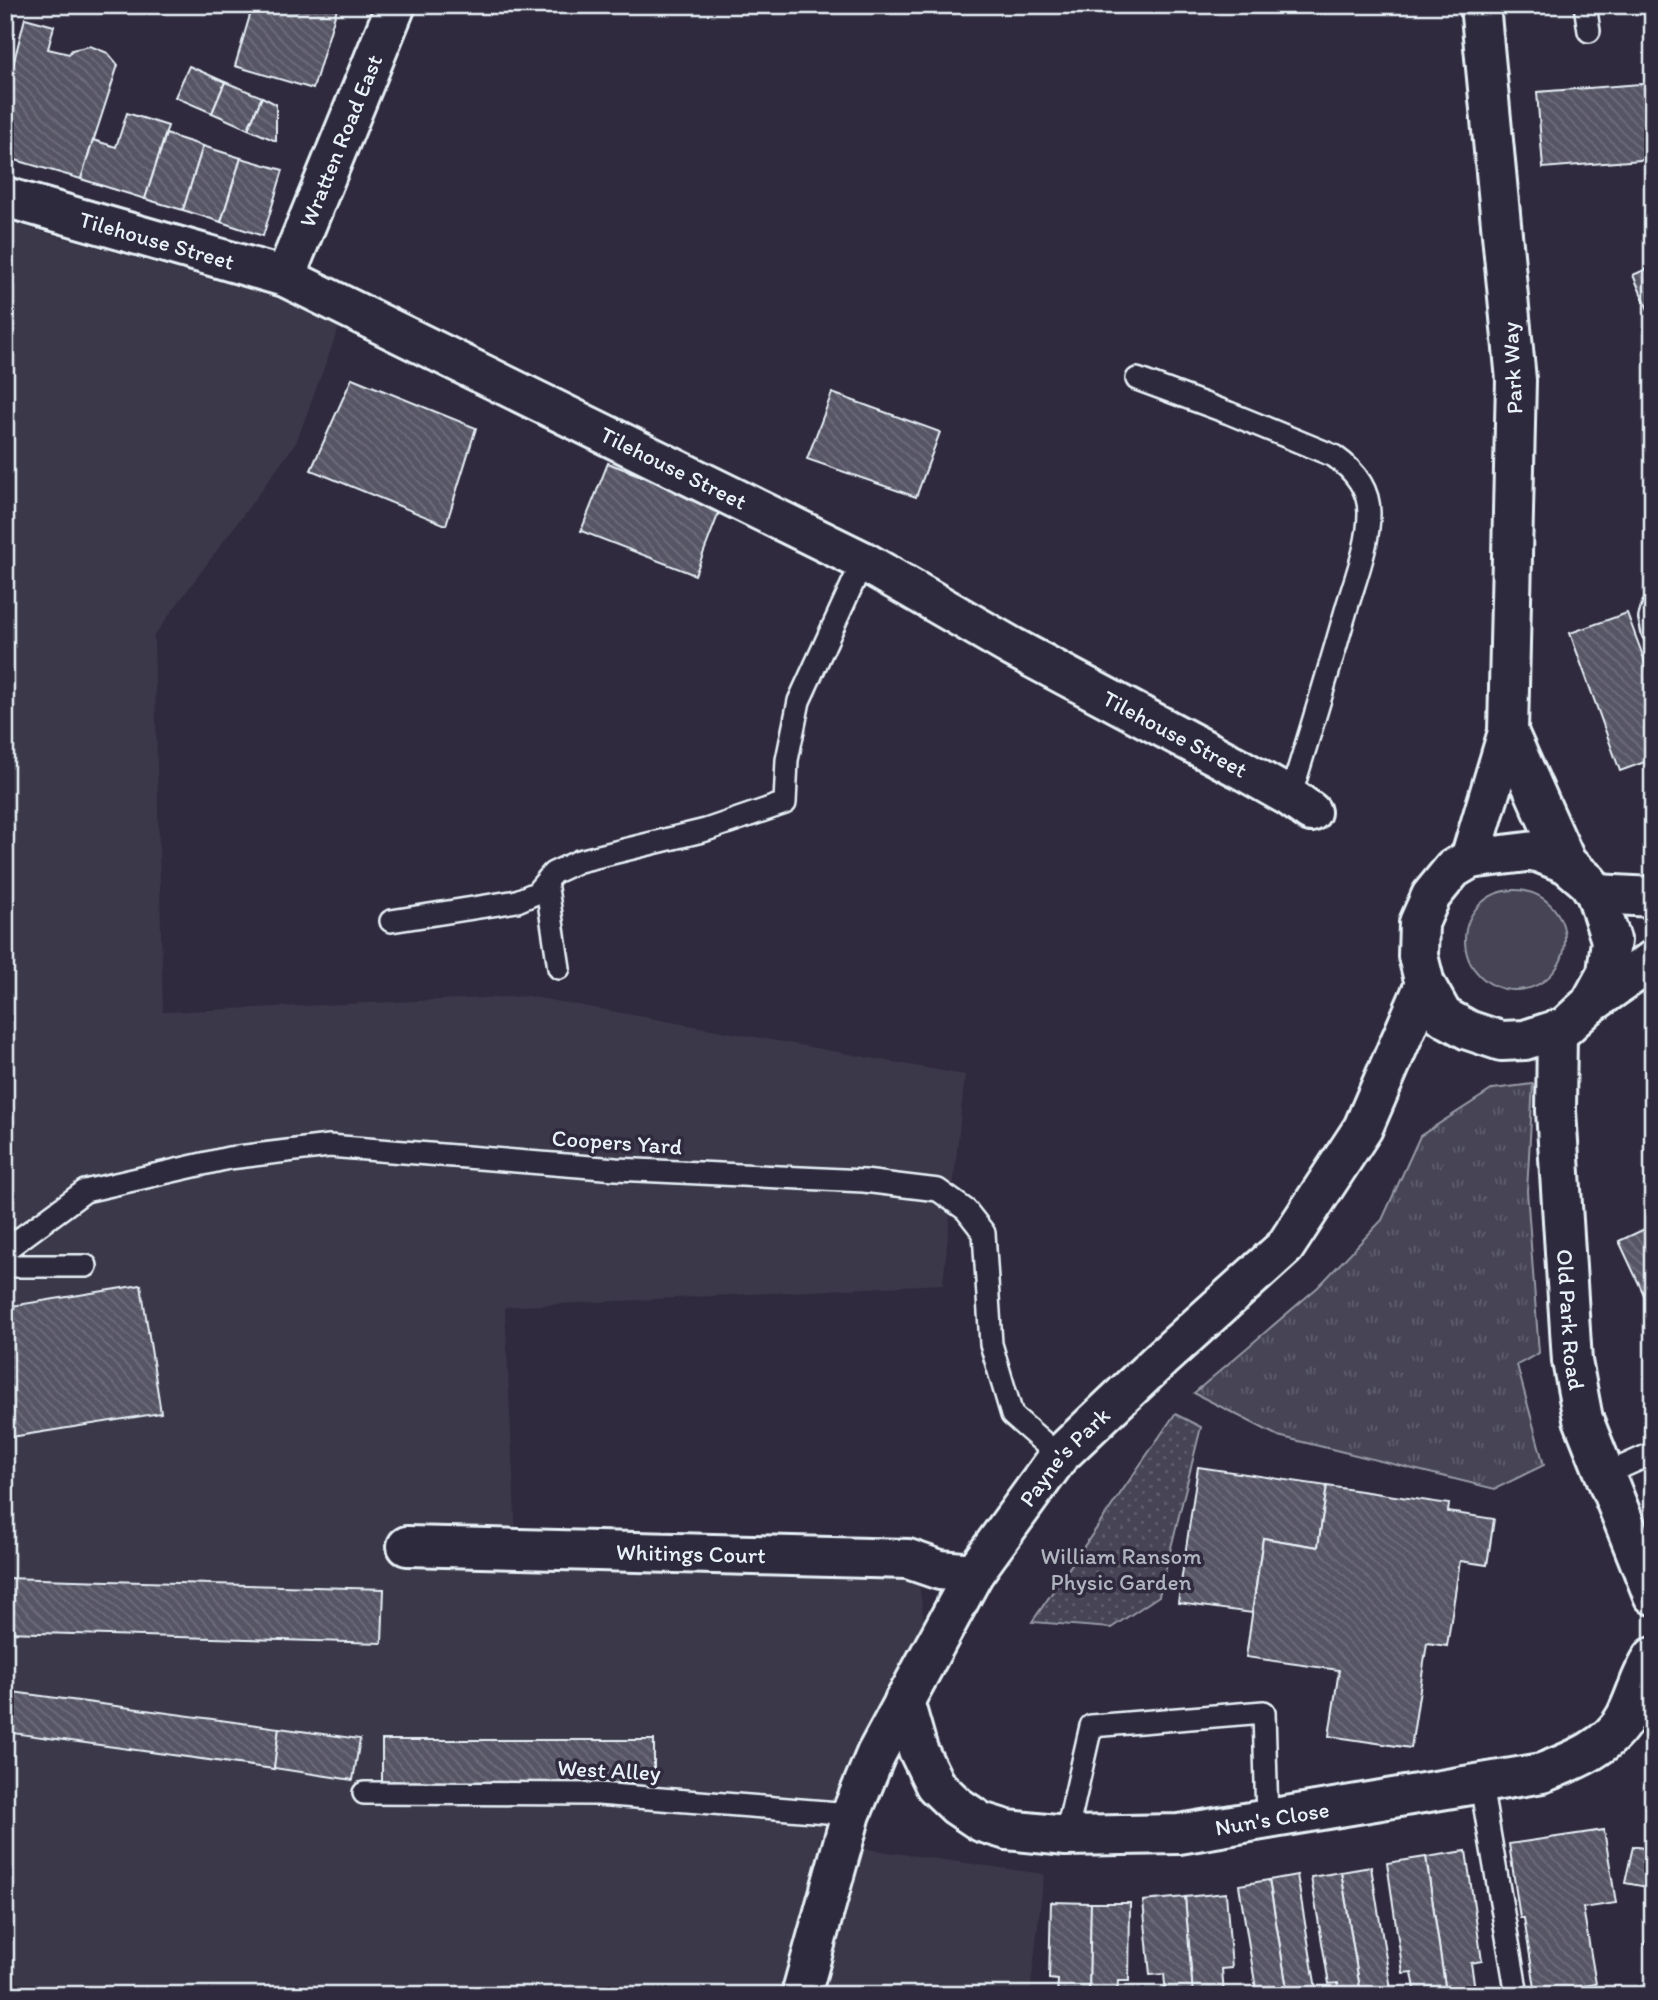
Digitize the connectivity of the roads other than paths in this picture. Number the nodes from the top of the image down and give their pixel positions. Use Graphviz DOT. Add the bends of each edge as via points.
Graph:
graph roads {
  1 [pos="396,5"];
  2 [pos="1480,5"];
  3 [pos="1585,5"];
  4 [pos="1589,31"];
  5 [pos="5,197"];
  6 [pos="285,277"];
  7 [pos="1138,379"];
  8 [pos="863,561"];
  9 [pos="1653,607"];
  10 [pos="1653,632"];
  11 [pos="1508,732"];
  12 [pos="1300,804"];
  13 [pos="1470,859"];
  14 [pos="1567,864"];
  15 [pos="545,882"];
  16 [pos="1596,894"];
  17 [pos="1653,897"];
  18 [pos="391,921"];
  19 [pos="1653,960"];
  20 [pos="559,968"];
  21 [pos="1425,984"];
  22 [pos="1590,1004"];
  23 [pos="1557,1031"];
  24 [pos="5,1250"];
  25 [pos="5,1266"];
  26 [pos="86,1266"];
  27 [pos="1653,1453"];
  28 [pos="1059,1457"];
  29 [pos="1604,1475"];
  30 [pos="407,1546"];
  31 [pos="974,1573"];
  32 [pos="1653,1595"];
  33 [pos="1653,1657"];
  34 [pos="904,1701"];
  35 [pos="1480,1785"];
  36 [pos="364,1793"];
  37 [pos="851,1814"];
  38 [pos="1267,1819"];
  39 [pos="1066,1836"];
  40 [pos="801,1995"];
  41 [pos="1517,1995"];
  1 -- 6 [label="main road, Wratten Road East"];
  2 -- 11 [label="main road, Park Way" via="1516,380"];
  3 -- 4 [label="lane"];
  5 -- 6 [label="main road, Tilehouse Street"];
  6 -- 8 [label="main road, Tilehouse Street"];
  7 -- 12 [label="lane" via="1334,456 1360,480 1367,497 1362,554 1326,683"];
  8 -- 12 [label="main road, Tilehouse Street"];
  8 -- 15 [label="lane" via="799,701 786,760 785,803 706,830 579,861"];
  9 -- 10 [label="lane"];
  11 -- 13 [label="main road, Park Way"];
  11 -- 14 [label="main road, Park Way"];
  13 -- 14 [label="main road" via="1535,851"];
  13 -- 21 [label="main road" via="1441,882 1419,922 1418,956"];
  14 -- 16 [label="main road"];
  15 -- 18 [label="lane" via="536,893 517,901"];
  15 -- 20 [label="lane"];
  16 -- 17 [label="main road"];
  16 -- 22 [label="main road" via="1611,940 1606,973"];
  19 -- 22 [label="main road"];
  21 -- 23 [label="main road" via="1443,1016 1468,1030 1501,1041"];
  21 -- 28 [label="main road, Payne's Park" via="1363,1128 1285,1247"];
  22 -- 23 [label="main road"];
  23 -- 29 [label="main road, Old Park Road" via="1556,1111 1572,1361 1583,1419"];
  24 -- 28 [label="lane, Coopers Yard" via="85,1191 229,1158 329,1146 616,1169 864,1181 938,1190 966,1210 984,1233 991,1344 1012,1415"];
  25 -- 26 [label="lane"];
  27 -- 29 [label="lane"];
  28 -- 31 [label="main road, Payne's Park"];
  29 -- 32 [label="main road, Old Park Road"];
  30 -- 31 [label="main road, Whitings Court" via="908,1559 940,1570"];
  31 -- 34 [label="main road, Payne's Park"];
  33 -- 35 [label="main road, Nun's Close" via="1626,1717 1594,1749 1542,1773"];
  34 -- 37 [label="main road, Payne's Park"];
  34 -- 39 [label="main road, Nun's Close" via="918,1750 935,1785 957,1806 981,1822 1007,1830"];
  35 -- 38 [label="main road, Nun's Close"];
  35 -- 41 [label="lane"];
  36 -- 37 [label="lane, West Alley" via="598,1794"];
  37 -- 40 [label="main road, Payne's Park"];
  38 -- 39 [label="main road, Nun's Close" via="1179,1834"];
  38 -- 39 [label="lane" via="1264,1712 1091,1726"];
}
